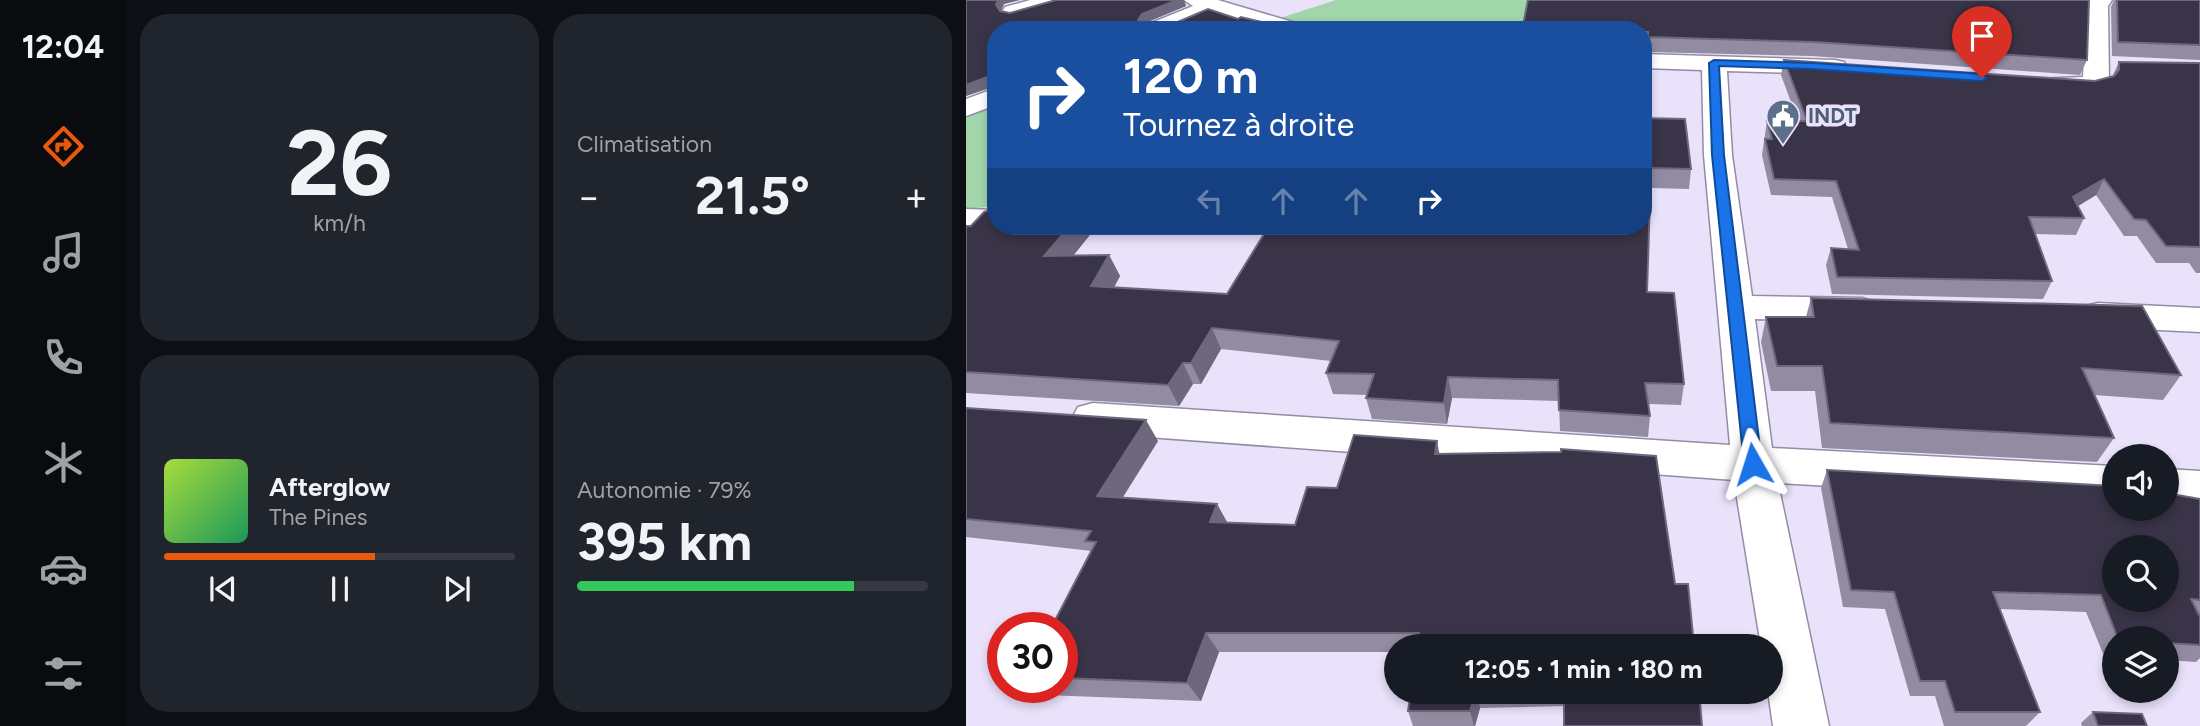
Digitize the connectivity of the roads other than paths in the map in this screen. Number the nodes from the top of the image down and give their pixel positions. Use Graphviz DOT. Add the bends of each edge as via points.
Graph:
graph roads {
  1 [pos="1054,0"];
  2 [pos="2071,0"];
  3 [pos="1202,3"];
  4 [pos="2099,3"];
  5 [pos="1013,12"];
  6 [pos="1170,21"];
  7 [pos="1264,21"];
  8 [pos="1652,61"];
  9 [pos="1714,63"];
  10 [pos="2095,66"];
  11 [pos="2121,67"];
  12 [pos="1864,69"];
  13 [pos="2021,81"];
  14 [pos="987,100"];
  15 [pos="966,108"];
  16 [pos="966,219"];
  17 [pos="987,220"];
  18 [pos="1735,307"];
  19 [pos="1888,310"];
  20 [pos="2069,314"];
  21 [pos="2200,320"];
  22 [pos="1058,416"];
  23 [pos="1753,464"];
  24 [pos="2102,483"];
  25 [pos="2179,488"];
  26 [pos="2200,489"];
  27 [pos="1801,726"];
  1 -- 5 [label="street"];
  2 -- 4 [label="street"];
  3 -- 6 [label="street"];
  3 -- 7 [label="street"];
  4 -- 10 [label="street"];
  8 -- 9 [label="street"];
  9 -- 12 [label="street"];
  9 -- 18 [label="street" via="1718,155"];
  10 -- 11 [label="street"];
  10 -- 13 [label="street" via="2096,85"];
  14 -- 15 [label="street"];
  16 -- 17 [label="street"];
  18 -- 19 [label="street"];
  18 -- 23 [label="street"];
  20 -- 21 [label="street"];
  22 -- 23 [label="street"];
  23 -- 24 [label="street"];
  23 -- 27 [label="street"];
  25 -- 26 [label="street"];
}
